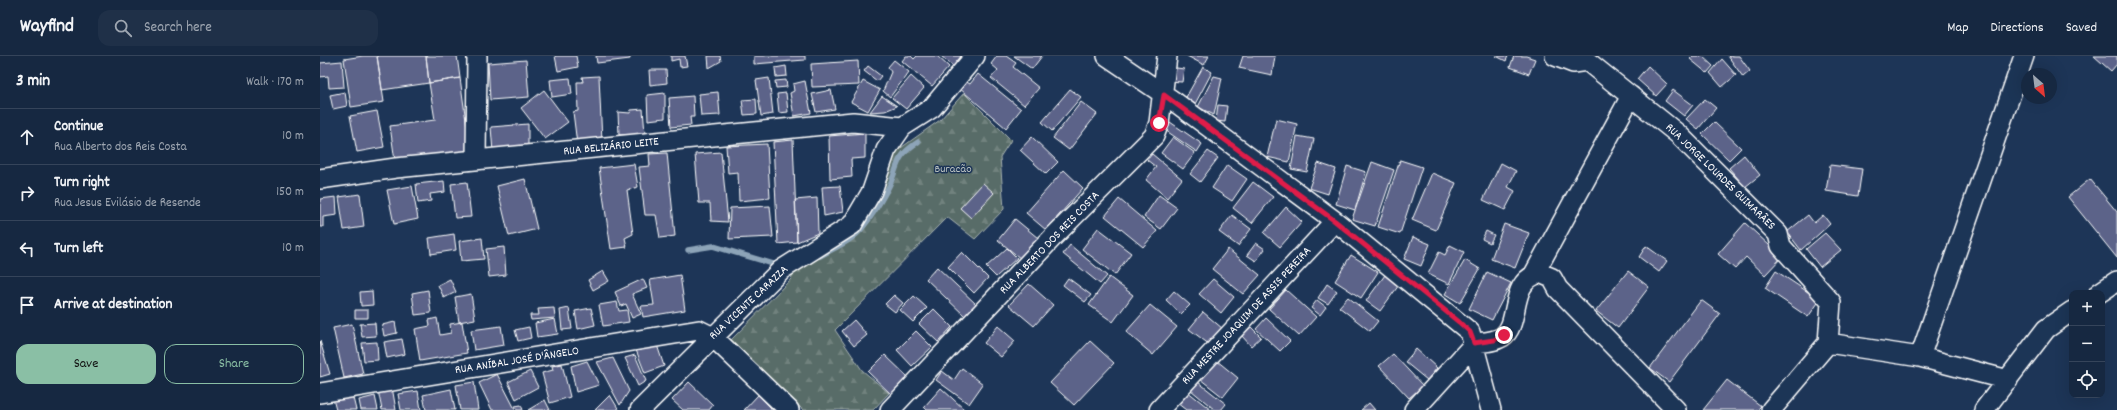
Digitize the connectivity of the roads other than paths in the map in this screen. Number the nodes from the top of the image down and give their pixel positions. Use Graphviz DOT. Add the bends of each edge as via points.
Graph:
graph roads {
  1 [pos="477,56"];
  2 [pos="975,56"];
  3 [pos="1107,56"];
  4 [pos="1167,56"];
  5 [pos="1555,56"];
  6 [pos="2024,56"];
  7 [pos="1591,58"];
  8 [pos="1164,95"];
  9 [pos="1631,96"];
  10 [pos="902,127"];
  11 [pos="476,160"];
  12 [pos="320,179"];
  13 [pos="1335,221"];
  14 [pos="1534,274"];
  15 [pos="2117,281"];
  16 [pos="2104,290"];
  17 [pos="2069,313"];
  18 [pos="713,337"];
  19 [pos="1474,343"];
  20 [pos="1828,343"];
  21 [pos="1920,358"];
  22 [pos="2008,380"];
  23 [pos="320,393"];
  24 [pos="640,410"];
  25 [pos="789,410"];
  26 [pos="890,410"];
  27 [pos="1158,410"];
  28 [pos="1414,410"];
  29 [pos="1491,410"];
  30 [pos="1676,410"];
  31 [pos="1771,410"];
  32 [pos="1984,410"];
  1 -- 11 [label="street"];
  2 -- 10 [label="street, RUA VICENTE CARAZZA" via="932,108"];
  3 -- 8 [label="street"];
  4 -- 8 [label="street, RUA ALBERTO DOS REIS COSTA"];
  5 -- 7 [label="street, RUA JORGE LOURDES GUIMARÃES" via="1573,63"];
  6 -- 21 [label="street"];
  7 -- 9 [label="street, RUA JORGE LOURDES GUIMARÃES"];
  8 -- 13 [label="street"];
  8 -- 26 [label="street, RUA ALBERTO DOS REIS COSTA" via="1154,136 1054,236"];
  9 -- 14 [label="street"];
  9 -- 20 [label="street, RUA JORGE LOURDES GUIMARÃES" via="1678,134 1778,234 1781,246 1831,302"];
  10 -- 11 [label="street, RUA BELIZÁRIO LEITE" via="853,122"];
  10 -- 18 [label="street, RUA VICENTE CARAZZA" via="886,150 872,191 852,225 781,270"];
  11 -- 12 [label="street, RUA BELIZÁRIO LEITE"];
  13 -- 19 [label="street" via="1459,322 1470,332"];
  13 -- 27 [label="street, RUA MESTRE JOAQUIM DE ASSIS PEREIRA"];
  14 -- 19 [label="street" via="1522,284 1509,327 1504,335 1494,340"];
  14 -- 30 [label="street" via="1546,274 1552,278 1558,289"];
  15 -- 16 [label="street"];
  17 -- 22 [label="street" via="2046,329"];
  18 -- 23 [label="street, RUA ANÍBAL JOSÉ D'ÂNGELO" via="699,330"];
  18 -- 24 [label="street, RUA VICENTE CARAZZA"];
  18 -- 25 [label="street"];
  19 -- 28 [label="street"];
  19 -- 29 [label="street"];
  20 -- 21 [label="street"];
  20 -- 31 [label="street"];
  21 -- 22 [label="street"];
  22 -- 32 [label="street"];
}
